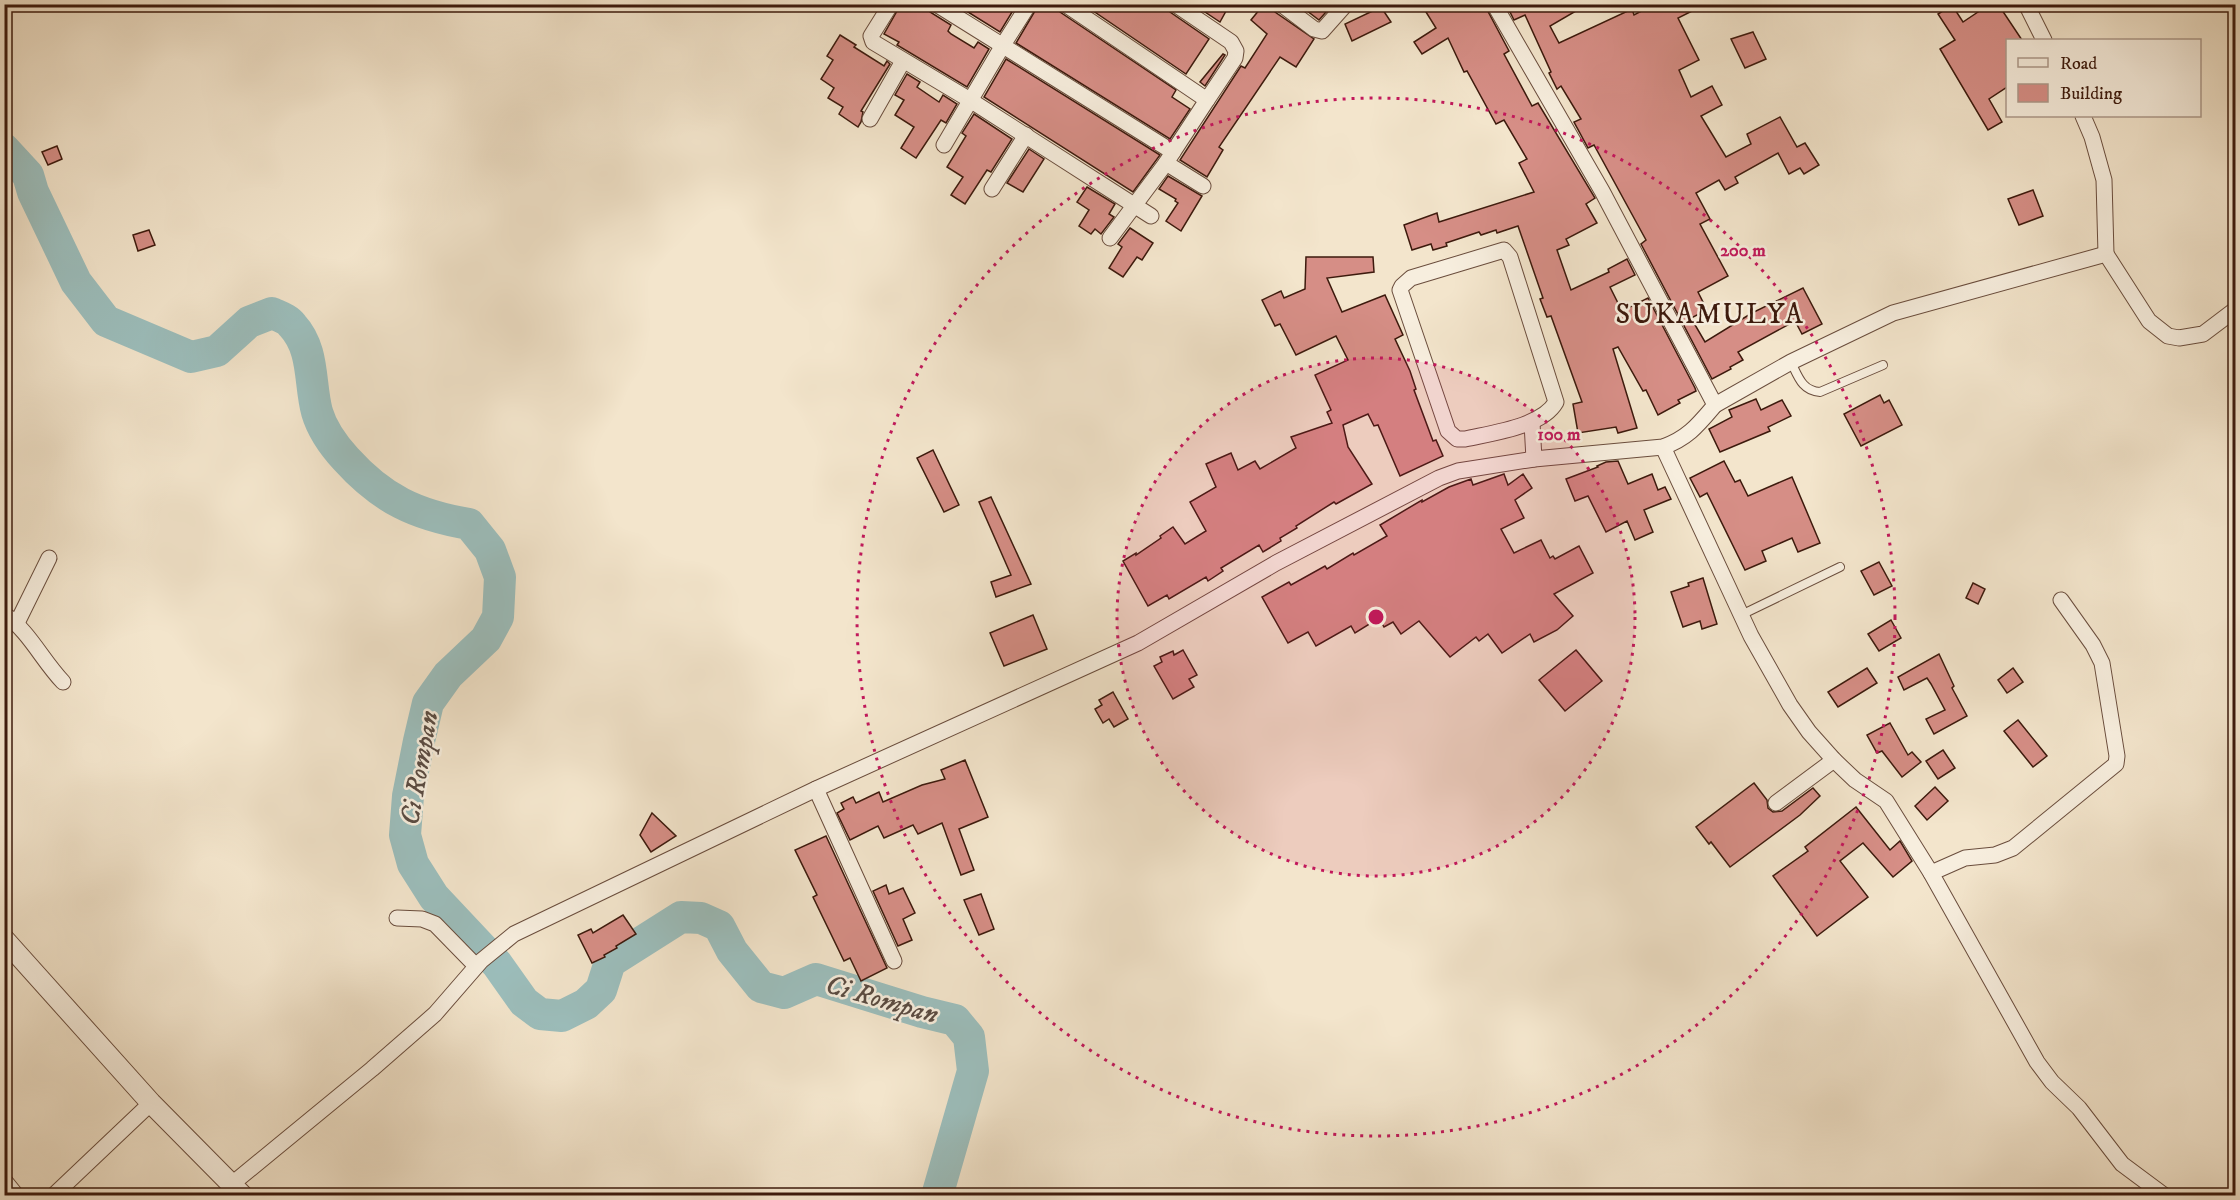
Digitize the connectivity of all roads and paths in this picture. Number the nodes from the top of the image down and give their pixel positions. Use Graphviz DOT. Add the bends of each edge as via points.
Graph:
graph roads {
  1 [pos="891,4"];
  2 [pos="936,4"];
  3 [pos="1029,4"];
  4 [pos="1065,4"];
  5 [pos="1175,4"];
  6 [pos="1281,4"];
  7 [pos="1346,4"];
  8 [pos="1494,4"];
  9 [pos="2026,4"];
  10 [pos="2043,39"];
  11 [pos="1003,45"];
  12 [pos="903,61"];
  13 [pos="970,100"];
  14 [pos="1207,100"];
  15 [pos="2083,117"];
  16 [pos="870,119"];
  17 [pos="1026,135"];
  18 [pos="944,145"];
  19 [pos="1170,158"];
  20 [pos="1203,186"];
  21 [pos="992,189"];
  22 [pos="1134,205"];
  23 [pos="1151,216"];
  24 [pos="1110,238"];
  25 [pos="2106,254"];
  26 [pos="2235,309"];
  27 [pos="1791,362"];
  28 [pos="1882,365"];
  29 [pos="1715,405"];
  30 [pos="1532,423"];
  31 [pos="1663,447"];
  32 [pos="1534,459"];
  33 [pos="49,558"];
  34 [pos="1840,567"];
  35 [pos="2061,600"];
  36 [pos="1741,615"];
  37 [pos="11,619"];
  38 [pos="63,682"];
  39 [pos="1834,760"];
  40 [pos="816,789"];
  41 [pos="1776,803"];
  42 [pos="1931,873"];
  43 [pos="397,918"];
  44 [pos="4,939"];
  45 [pos="894,961"];
  46 [pos="478,963"];
  47 [pos="151,1103"];
  48 [pos="4,1180"];
  49 [pos="238,1190"];
  50 [pos="16,1196"];
  51 [pos="53,1196"];
  52 [pos="2165,1196"];
  1 -- 12 [label="street" via="872,39"];
  2 -- 11 [label="street"];
  3 -- 11 [label="street"];
  4 -- 14 [label="street"];
  5 -- 14 [label="street" via="1231,42 1236,51"];
  6 -- 7 [label="street" via="1322,31"];
  8 -- 29 [label="street" via="1602,191"];
  9 -- 10 [label="street"];
  11 -- 13 [label="street"];
  11 -- 19 [label="street"];
  12 -- 13 [label="street"];
  12 -- 16 [label="street"];
  13 -- 17 [label="street"];
  13 -- 18 [label="street"];
  14 -- 19 [label="street"];
  15 -- 25 [label="street" via="2104,180"];
  17 -- 21 [label="street"];
  17 -- 22 [label="street"];
  19 -- 20 [label="street"];
  19 -- 22 [label="street"];
  22 -- 23 [label="street"];
  22 -- 24 [label="street"];
  25 -- 26 [label="street" via="2149,321 2168,336 2203,334"];
  25 -- 27 [label="street" via="1893,313"];
  27 -- 28 [label="lane" via="1810,392 1820,393"];
  27 -- 29 [label="street"];
  29 -- 31 [label="street" via="1688,435"];
  30 -- 30 [label="street" via="1556,402 1508,253 1504,250 1406,282 1401,290 1452,436 1465,440"];
  30 -- 32 [label="street"];
  31 -- 32 [label="street"];
  31 -- 36 [label="street"];
  32 -- 40 [label="street" via="1458,471 1439,478 1276,563 1138,643"];
  33 -- 37 [label="street"];
  34 -- 36 [label="lane"];
  35 -- 42 [label="street" via="2102,663 2116,764 2013,848 1995,855 1965,858"];
  36 -- 39 [label="street" via="1790,705"];
  37 -- 38 [label="street"];
  39 -- 41 [label="street"];
  39 -- 42 [label="street" via="1886,801"];
  40 -- 45 [label="street"];
  40 -- 46 [label="street" via="514,934"];
  42 -- 52 [label="street" via="2037,1062 2122,1164"];
  43 -- 46 [label="street" via="435,924"];
  44 -- 47 [label="street"];
  46 -- 49 [label="street" via="435,1014"];
  47 -- 49 [label="street"];
  47 -- 51 [label="street"];
  48 -- 50 [label="street"];
}
